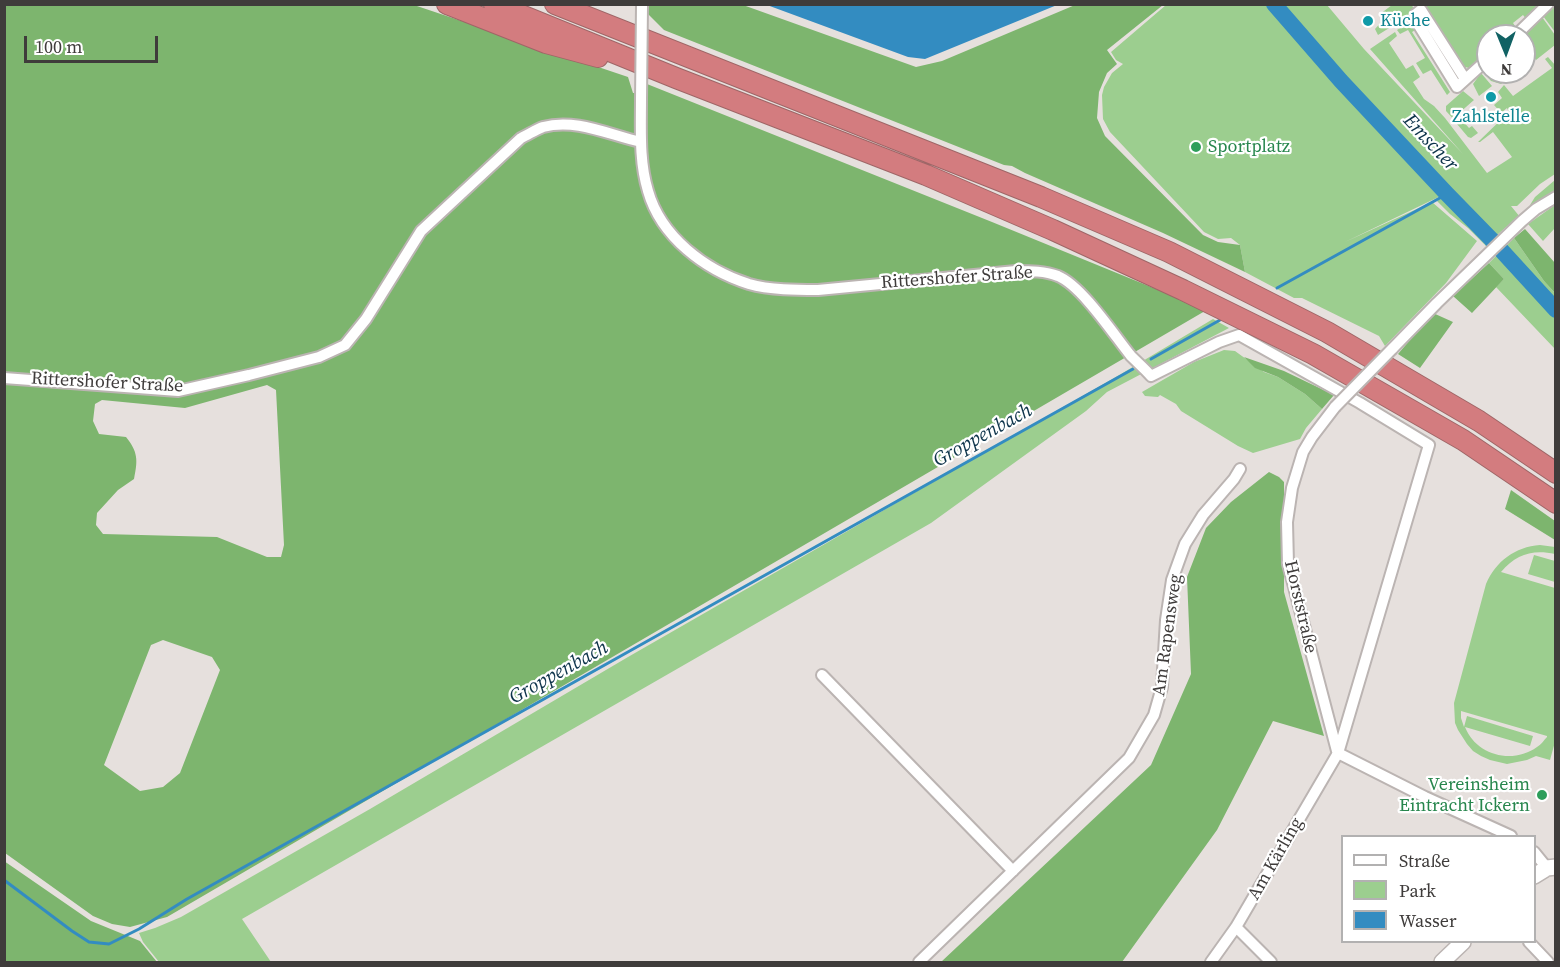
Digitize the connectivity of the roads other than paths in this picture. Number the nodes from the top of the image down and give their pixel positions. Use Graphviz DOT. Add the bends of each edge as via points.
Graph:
graph roads {
  1 [pos="447,4"];
  2 [pos="494,4"];
  3 [pos="555,4"];
  4 [pos="573,4"];
  5 [pos="1548,4"];
  6 [pos="642,5"];
  7 [pos="1419,7"];
  8 [pos="603,23"];
  9 [pos="1527,24"];
  10 [pos="1476,70"];
  11 [pos="676,78"];
  12 [pos="641,142"];
  13 [pos="1556,197"];
  14 [pos="4,378"];
  15 [pos="1240,469"];
  16 [pos="1556,473"];
  17 [pos="1556,504"];
  18 [pos="822,675"];
  19 [pos="1338,753"];
  20 [pos="1507,835"];
  21 [pos="1536,855"];
  22 [pos="1546,870"];
  23 [pos="1013,871"];
  24 [pos="1236,927"];
  25 [pos="1463,943"];
  26 [pos="1530,943"];
  27 [pos="919,963"];
  28 [pos="1211,963"];
  29 [pos="1271,963"];
  30 [pos="1442,963"];
  31 [pos="1548,963"];
  1 -- 11 [label="highway" via="546,43"];
  2 -- 11 [label="highway"];
  3 -- 8 [label="highway"];
  4 -- 8 [label="highway"];
  5 -- 9 [label="street"];
  6 -- 12 [label="street, Rittershofer Straße, bridge"];
  7 -- 10 [label="street" via="1466,79"];
  8 -- 16 [label="highway" via="1061,205 1169,252 1385,365"];
  11 -- 17 [label="highway" via="926,175 1193,295 1313,354 1453,434"];
  12 -- 14 [label="street, Rittershofer Straße" via="572,124 541,128 521,138 421,231 366,319 345,345 319,357 178,391"];
  12 -- 19 [label="street, Rittershofer Straße" via="648,193 675,239 717,270 750,284 794,291 1016,271 1051,274 1069,282 1151,376 1239,335 1429,445"];
  13 -- 19 [label="street, Horststraße, bridge" via="1516,226 1392,349 1335,407 1303,452 1287,522 1287,564"];
  15 -- 23 [label="street, Am Rapensweg" via="1185,544 1171,590 1162,687 1155,715 1129,759"];
  18 -- 23 [label="street"];
  19 -- 20 [label="street"];
  19 -- 24 [label="street, Am Kärling"];
  21 -- 22 [label="street"];
  23 -- 27 [label="street, Am Rapensweg"];
  24 -- 28 [label="street, Am Kärling"];
  24 -- 29 [label="street"];
  25 -- 30 [label="main road"];
  26 -- 31 [label="street"];
}
